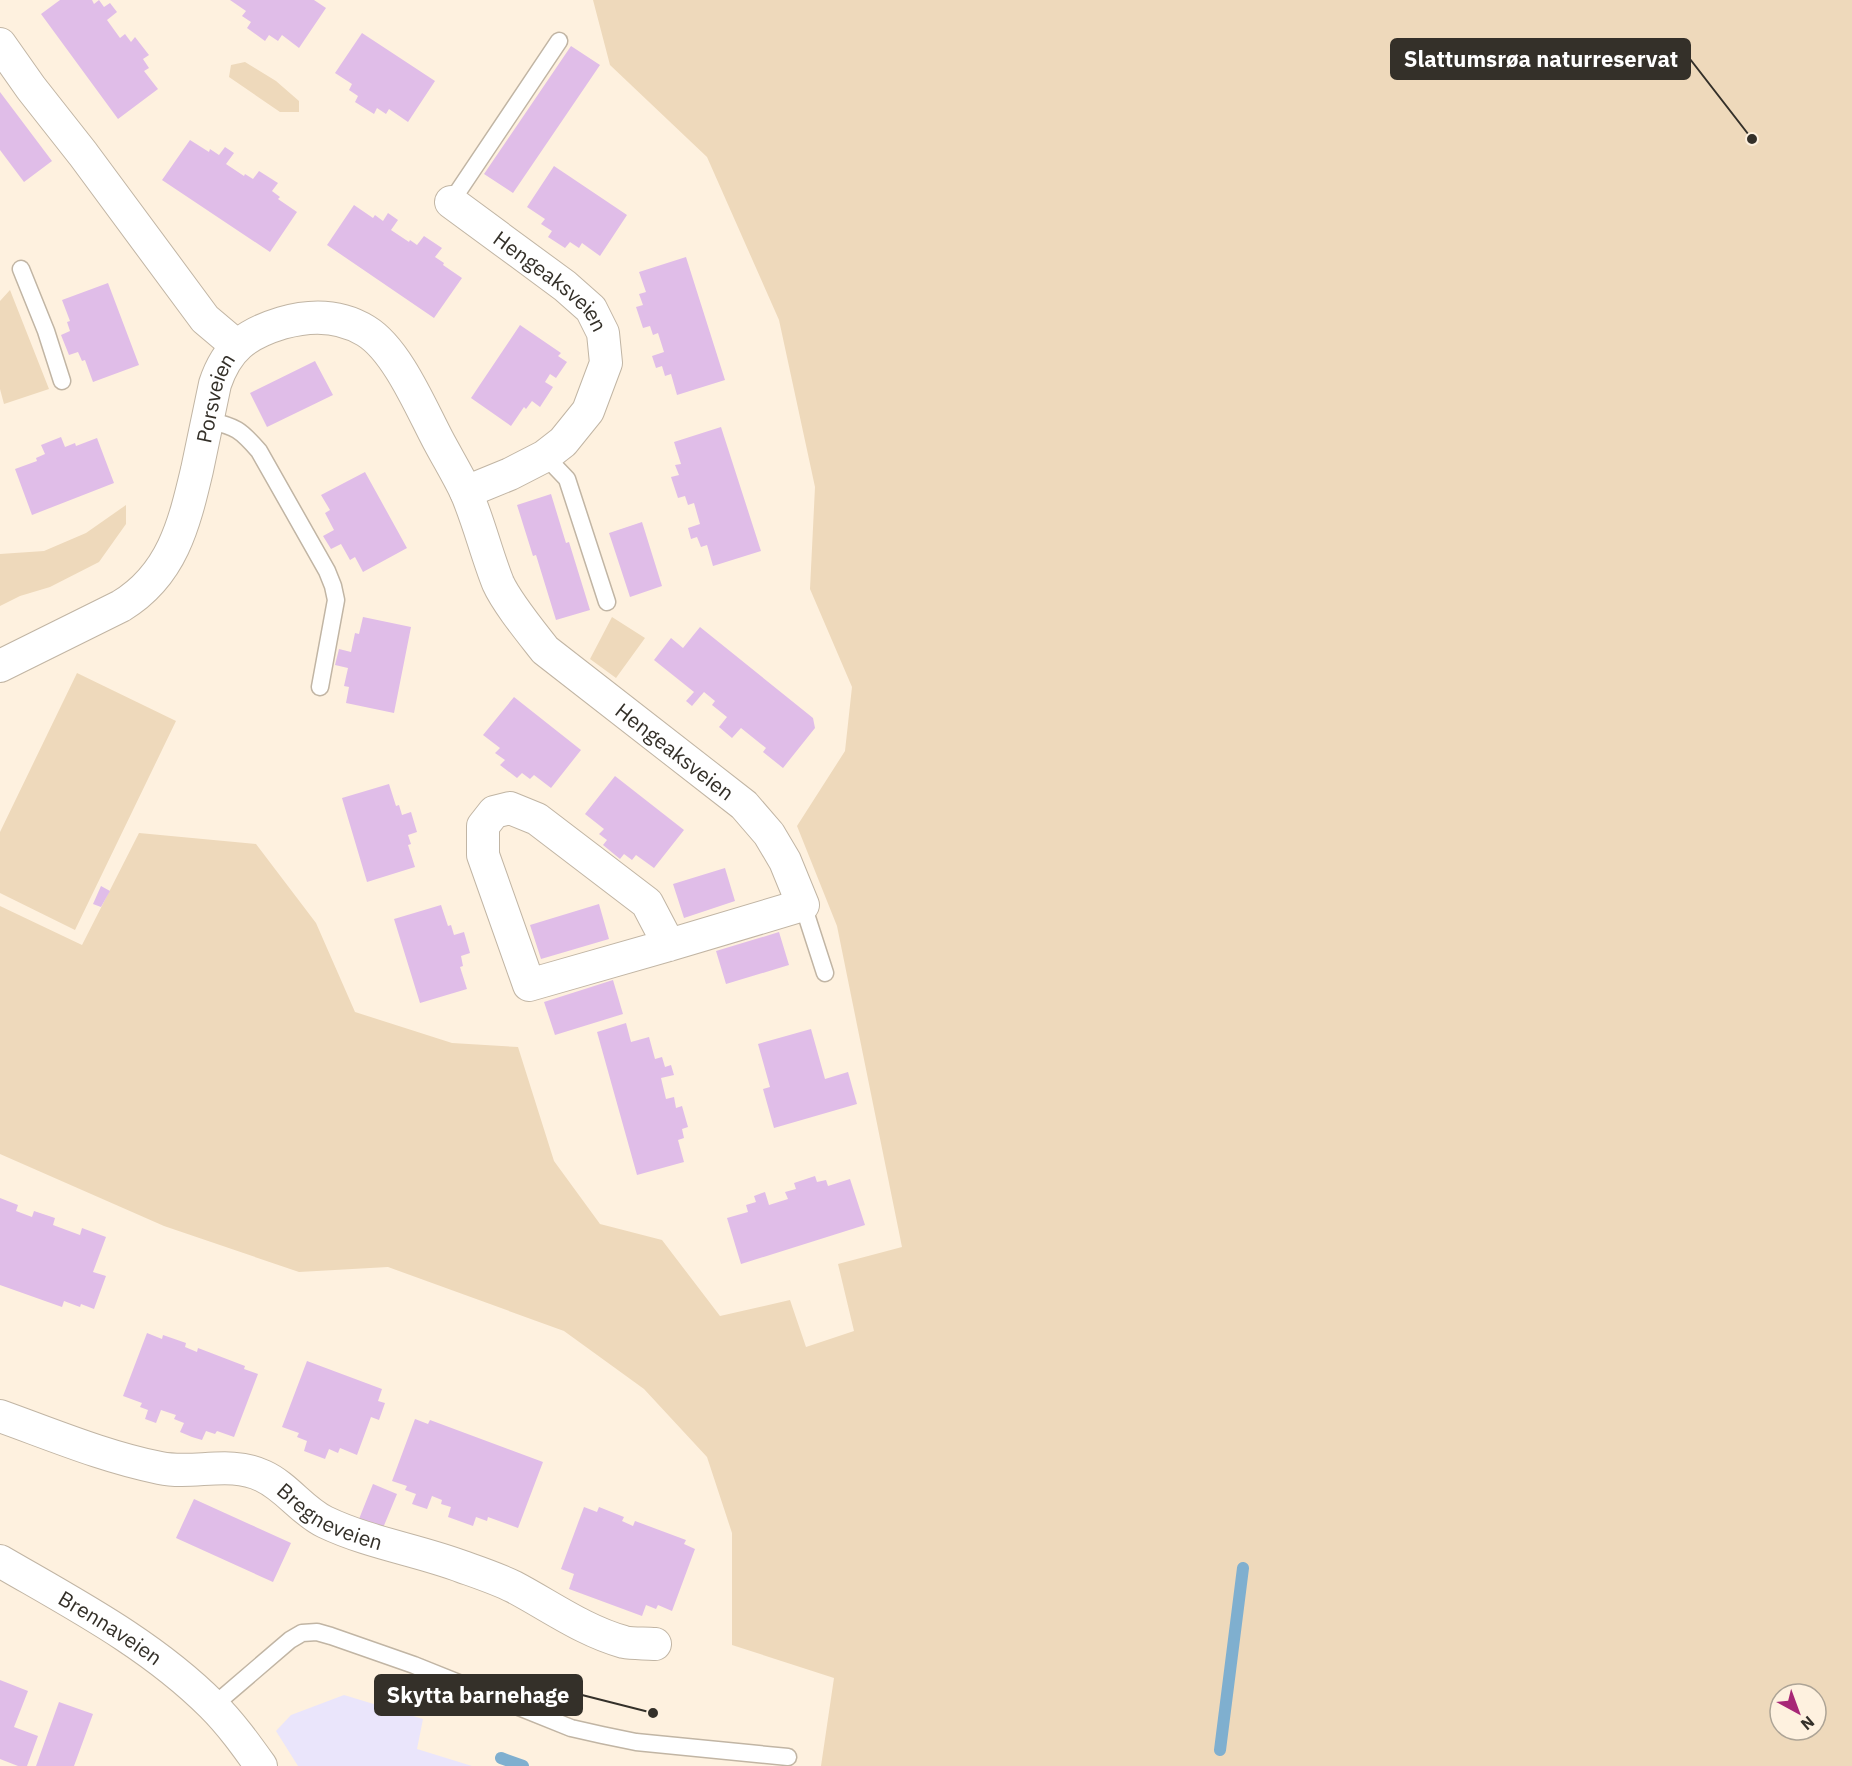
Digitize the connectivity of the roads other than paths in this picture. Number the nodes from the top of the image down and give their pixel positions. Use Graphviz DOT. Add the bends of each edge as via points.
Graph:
graph roads {
  1 [pos="559,41"];
  2 [pos="0,44"];
  3 [pos="451,202"];
  4 [pos="21,269"];
  5 [pos="237,346"];
  6 [pos="62,381"];
  7 [pos="208,420"];
  8 [pos="545,456"];
  9 [pos="466,492"];
  10 [pos="607,602"];
  11 [pos="0,666"];
  12 [pos="321,687"];
  13 [pos="802,905"];
  14 [pos="669,945"];
  15 [pos="825,973"];
  16 [pos="0,1416"];
  17 [pos="0,1561"];
  18 [pos="655,1644"];
  19 [pos="213,1706"];
  20 [pos="788,1757"];
  21 [pos="261,1766"];
  1 -- 3 [label="lane"];
  2 -- 5 [label="street, Porsveien" via="205,319"];
  3 -- 8 [label="street, Hengeaksveien" via="565,286 591,309 603,333 606,363 588,411 563,442"];
  4 -- 6 [label="lane"];
  5 -- 7 [label="street, Porsveien" via="221,368"];
  5 -- 9 [label="street, Hengeaksveien" via="266,328 307,319 347,321 367,332 381,344 406,381"];
  7 -- 11 [label="street, Porsveien" via="181,530 171,554 150,583 121,606"];
  7 -- 12 [label="lane" via="233,427 259,451 327,570 336,600"];
  8 -- 9 [label="street, Hengeaksveien"];
  8 -- 10 [label="lane" via="567,479"];
  9 -- 13 [label="street, Hengeaksveien" via="499,585 529,631 545,650 744,805 769,834 785,861"];
  13 -- 14 [label="street"];
  13 -- 15 [label="lane"];
  14 -- 14 [label="street" via="530,984 483,855 483,826 494,812 510,808 537,819 647,903"];
  16 -- 18 [label="street, Bregneveien" via="125,1460 163,1469 222,1467 263,1475 323,1521 513,1587 600,1633 626,1642"];
  17 -- 19 [label="street, Brennaveien" via="129,1638"];
  19 -- 20 [label="lane" via="290,1640 302,1633 316,1632 414,1665 571,1728 636,1742"];
  19 -- 21 [label="street, Brennaveien"];
}
